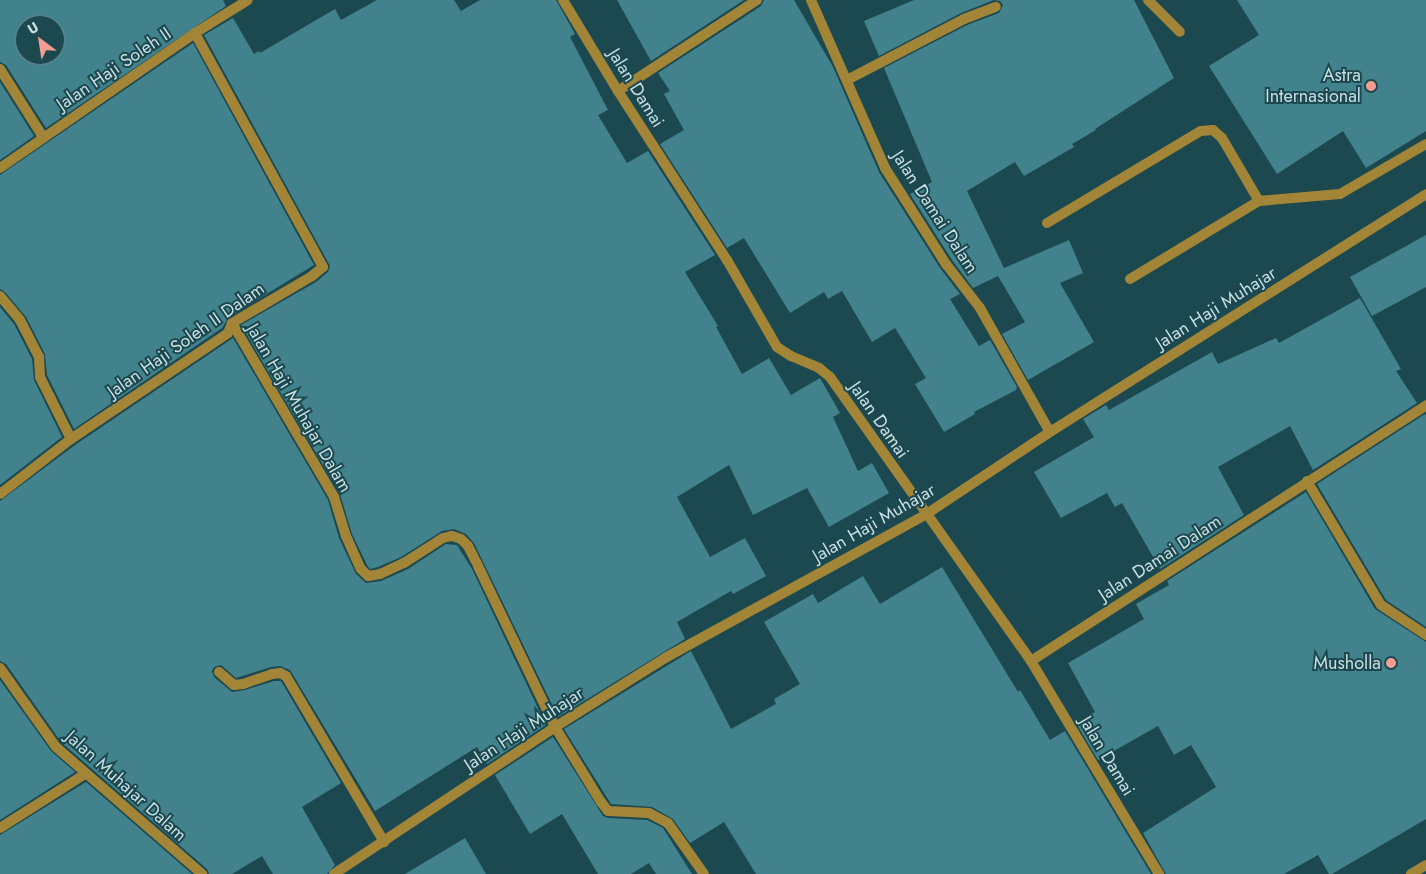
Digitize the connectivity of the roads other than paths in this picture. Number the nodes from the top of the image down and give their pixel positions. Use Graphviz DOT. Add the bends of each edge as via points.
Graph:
graph roads {
  1 [pos="563,0"];
  2 [pos="757,0"];
  3 [pos="811,0"];
  4 [pos="1148,0"];
  5 [pos="246,1"];
  6 [pos="996,7"];
  7 [pos="1180,32"];
  8 [pos="195,34"];
  9 [pos="0,69"];
  10 [pos="847,80"];
  11 [pos="618,92"];
  12 [pos="43,138"];
  13 [pos="1426,144"];
  14 [pos="0,168"];
  15 [pos="1426,194"];
  16 [pos="1259,201"];
  17 [pos="1047,223"];
  18 [pos="1130,279"];
  19 [pos="0,296"];
  20 [pos="232,324"];
  21 [pos="1426,405"];
  22 [pos="1050,432"];
  23 [pos="71,439"];
  24 [pos="1307,482"];
  25 [pos="0,494"];
  26 [pos="925,515"];
  27 [pos="1426,635"];
  28 [pos="1031,661"];
  29 [pos="0,668"];
  30 [pos="219,672"];
  31 [pos="555,727"];
  32 [pos="85,774"];
  33 [pos="0,828"];
  34 [pos="384,842"];
  35 [pos="1426,865"];
  36 [pos="202,874"];
  37 [pos="334,874"];
  38 [pos="704,874"];
  39 [pos="1160,874"];
  40 [pos="1411,874"];
  1 -- 11 [label="street, Jalan Damai"];
  2 -- 11 [label="street"];
  3 -- 10 [label="street, Jalan Damai Dalam"];
  4 -- 7 [label="street"];
  5 -- 8 [label="street, Jalan Haji Soleh II"];
  6 -- 10 [label="street" via="964,18"];
  8 -- 12 [label="street, Jalan Haji Soleh II"];
  8 -- 20 [label="street, Jalan Haji Soleh II Dalam" via="323,267"];
  9 -- 12 [label="street"];
  10 -- 22 [label="street, Jalan Damai Dalam" via="885,168 946,264 980,308"];
  11 -- 26 [label="street, Jalan Damai" via="727,260 777,347 825,372"];
  12 -- 14 [label="street, Jalan Haji Soleh II"];
  13 -- 16 [label="street" via="1340,194"];
  15 -- 22 [label="street, Jalan Haji Muhajar"];
  16 -- 17 [label="street" via="1222,138 1212,130 1201,131"];
  16 -- 18 [label="street"];
  19 -- 23 [label="street" via="20,320 39,357 40,377"];
  20 -- 23 [label="street, Jalan Haji Soleh II Dalam" via="228,333"];
  20 -- 31 [label="street, Jalan Haji Muhajar Dalam" via="334,497 361,569 368,576 380,574 443,538 452,536 461,540 468,546"];
  21 -- 24 [label="street, Jalan Damai Dalam"];
  22 -- 26 [label="street, Jalan Haji Muhajar"];
  23 -- 25 [label="street, Jalan Haji Soleh II Dalam"];
  24 -- 27 [label="street" via="1381,605"];
  24 -- 28 [label="street, Jalan Damai Dalam"];
  26 -- 28 [label="street, Jalan Damai"];
  26 -- 31 [label="street, Jalan Haji Muhajar" via="665,658"];
  28 -- 39 [label="street, Jalan Damai"];
  29 -- 32 [label="street, Jalan Muhajar Dalam" via="56,747"];
  30 -- 34 [label="street" via="234,685 272,674 286,676"];
  31 -- 34 [label="street, Jalan Haji Muhajar"];
  31 -- 38 [label="street" via="608,810 649,813 668,823"];
  32 -- 33 [label="street"];
  32 -- 36 [label="street, Jalan Muhajar Dalam"];
  34 -- 37 [label="street, Jalan Haji Muhajar"];
  35 -- 40 [label="street"];
}
